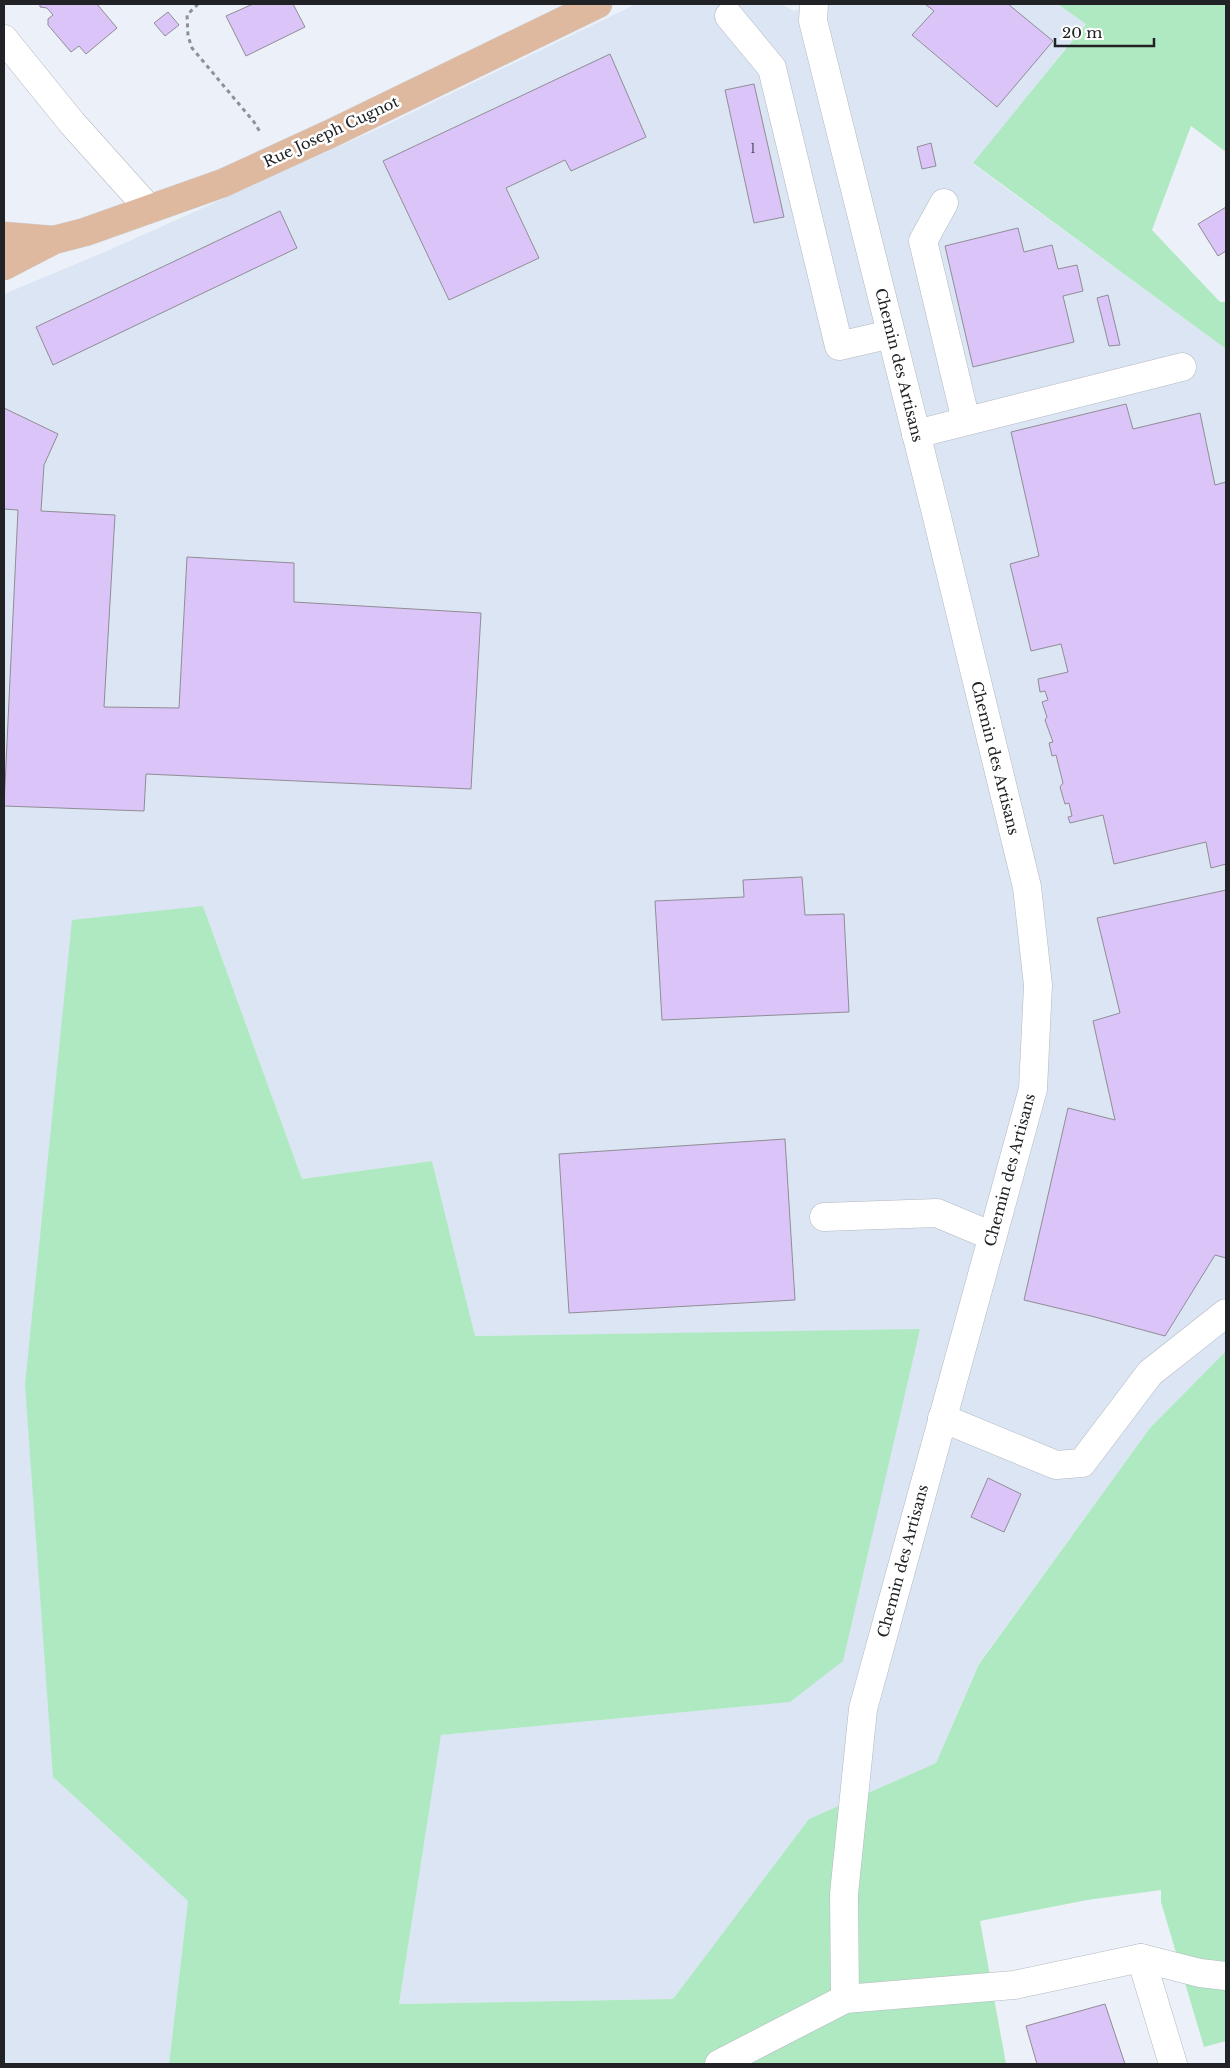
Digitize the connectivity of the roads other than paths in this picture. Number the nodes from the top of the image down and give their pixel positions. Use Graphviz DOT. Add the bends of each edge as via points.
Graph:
graph roads {
  1 [pos="598,4"];
  2 [pos="809,9"];
  3 [pos="729,16"];
  4 [pos="4,39"];
  5 [pos="944,203"];
  6 [pos="149,209"];
  7 [pos="4,236"];
  8 [pos="54,240"];
  9 [pos="4,266"];
  10 [pos="891,334"];
  11 [pos="1182,367"];
  12 [pos="966,422"];
  13 [pos="916,434"];
  14 [pos="824,1217"];
  15 [pos="992,1236"];
  16 [pos="1226,1313"];
  17 [pos="942,1418"];
  18 [pos="1141,1958"];
  19 [pos="1226,1976"];
  20 [pos="845,1999"];
  21 [pos="719,2064"];
  22 [pos="1173,2064"];
  1 -- 6 [label="main road, Rue Joseph Cugnot" via="276,158"];
  2 -- 10 [label="street, Chemin des Artisans"];
  3 -- 10 [label="street" via="772,68 839,346"];
  4 -- 6 [label="street" via="72,123"];
  5 -- 12 [label="street" via="923,241"];
  6 -- 8 [label="main road, Rue Joseph Cugnot"];
  7 -- 8 [label="main road, Rue Joseph Cugnot"];
  8 -- 9 [label="main road, Rue Joseph Cugnot"];
  10 -- 13 [label="street, Chemin des Artisans"];
  11 -- 12 [label="street"];
  12 -- 13 [label="street"];
  13 -- 15 [label="street, Chemin des Artisans" via="1026,888 1038,985 1033,1089"];
  14 -- 15 [label="street" via="937,1214"];
  15 -- 17 [label="street, Chemin des Artisans"];
  16 -- 17 [label="street" via="1150,1373 1082,1463 1056,1464"];
  17 -- 20 [label="street, Chemin des Artisans" via="863,1709 844,1894"];
  18 -- 19 [label="street"];
  18 -- 20 [label="street" via="1014,1985"];
  18 -- 22 [label="street"];
  20 -- 21 [label="street"];
}
